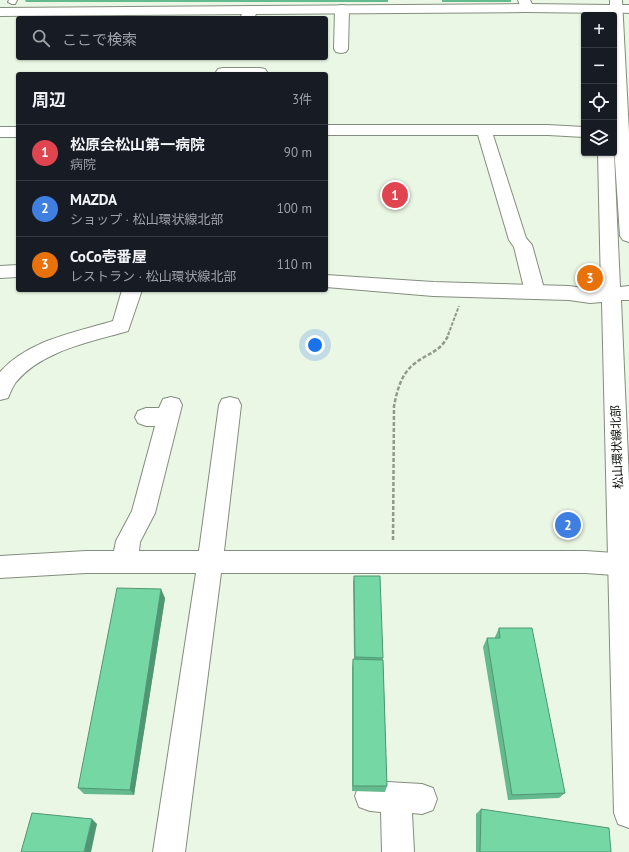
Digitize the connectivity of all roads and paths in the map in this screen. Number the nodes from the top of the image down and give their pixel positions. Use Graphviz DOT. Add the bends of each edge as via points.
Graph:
graph roads {
  1 [pos="526,4"];
  2 [pos="610,7"];
  3 [pos="342,9"];
  4 [pos="0,12"];
  5 [pos="249,14"];
  6 [pos="341,49"];
  7 [pos="228,60"];
  8 [pos="222,72"];
  9 [pos="328,130"];
  10 [pos="484,130"];
  11 [pos="0,132"];
  12 [pos="16,132"];
  13 [pos="581,132"];
  14 [pos="621,132"];
  15 [pos="606,156"];
  16 [pos="629,236"];
  17 [pos="0,272"];
  18 [pos="16,272"];
  19 [pos="328,281"];
  20 [pos="464,291"];
  21 [pos="131,292"];
  22 [pos="535,292"];
  23 [pos="620,294"];
  24 [pos="0,392"];
  25 [pos="230,405"];
  26 [pos="162,413"];
  27 [pos="125,562"];
  28 [pos="210,562"];
  29 [pos="393,562"];
  30 [pos="625,565"];
  31 [pos="0,568"];
  32 [pos="396,798"];
  33 [pos="629,813"];
  34 [pos="169,852"];
  35 [pos="398,852"];
  1 -- 2 [label="street"];
  1 -- 3 [label="street"];
  2 -- 14 [label="street"];
  3 -- 5 [label="street"];
  3 -- 6 [label="street"];
  4 -- 5 [label="street"];
  7 -- 8 [label="street"];
  9 -- 10 [label="street"];
  10 -- 13 [label="street"];
  10 -- 22 [label="street" via="518,240 523,245"];
  11 -- 12 [label="street"];
  14 -- 16 [label="street"];
  15 -- 23 [label="street, 松山環状線北部"];
  17 -- 18 [label="street"];
  19 -- 20 [label="street"];
  20 -- 22 [label="street"];
  20 -- 29 [label="path" via="448,337 441,347 407,370 397,392 394,406"];
  21 -- 24 [label="street" via="121,326 42,351 25,360 12,373"];
  22 -- 23 [label="street" via="590,296"];
  23 -- 30 [label="street, 松山環状線北部"];
  25 -- 28 [label="street"];
  26 -- 27 [label="street" via="142,513 128,542"];
  27 -- 28 [label="street"];
  27 -- 31 [label="street"];
  28 -- 29 [label="street"];
  28 -- 34 [label="street"];
  29 -- 30 [label="street" via="586,562"];
  30 -- 33 [label="street, 松山環状線北部"];
  32 -- 35 [label="street"];
}
